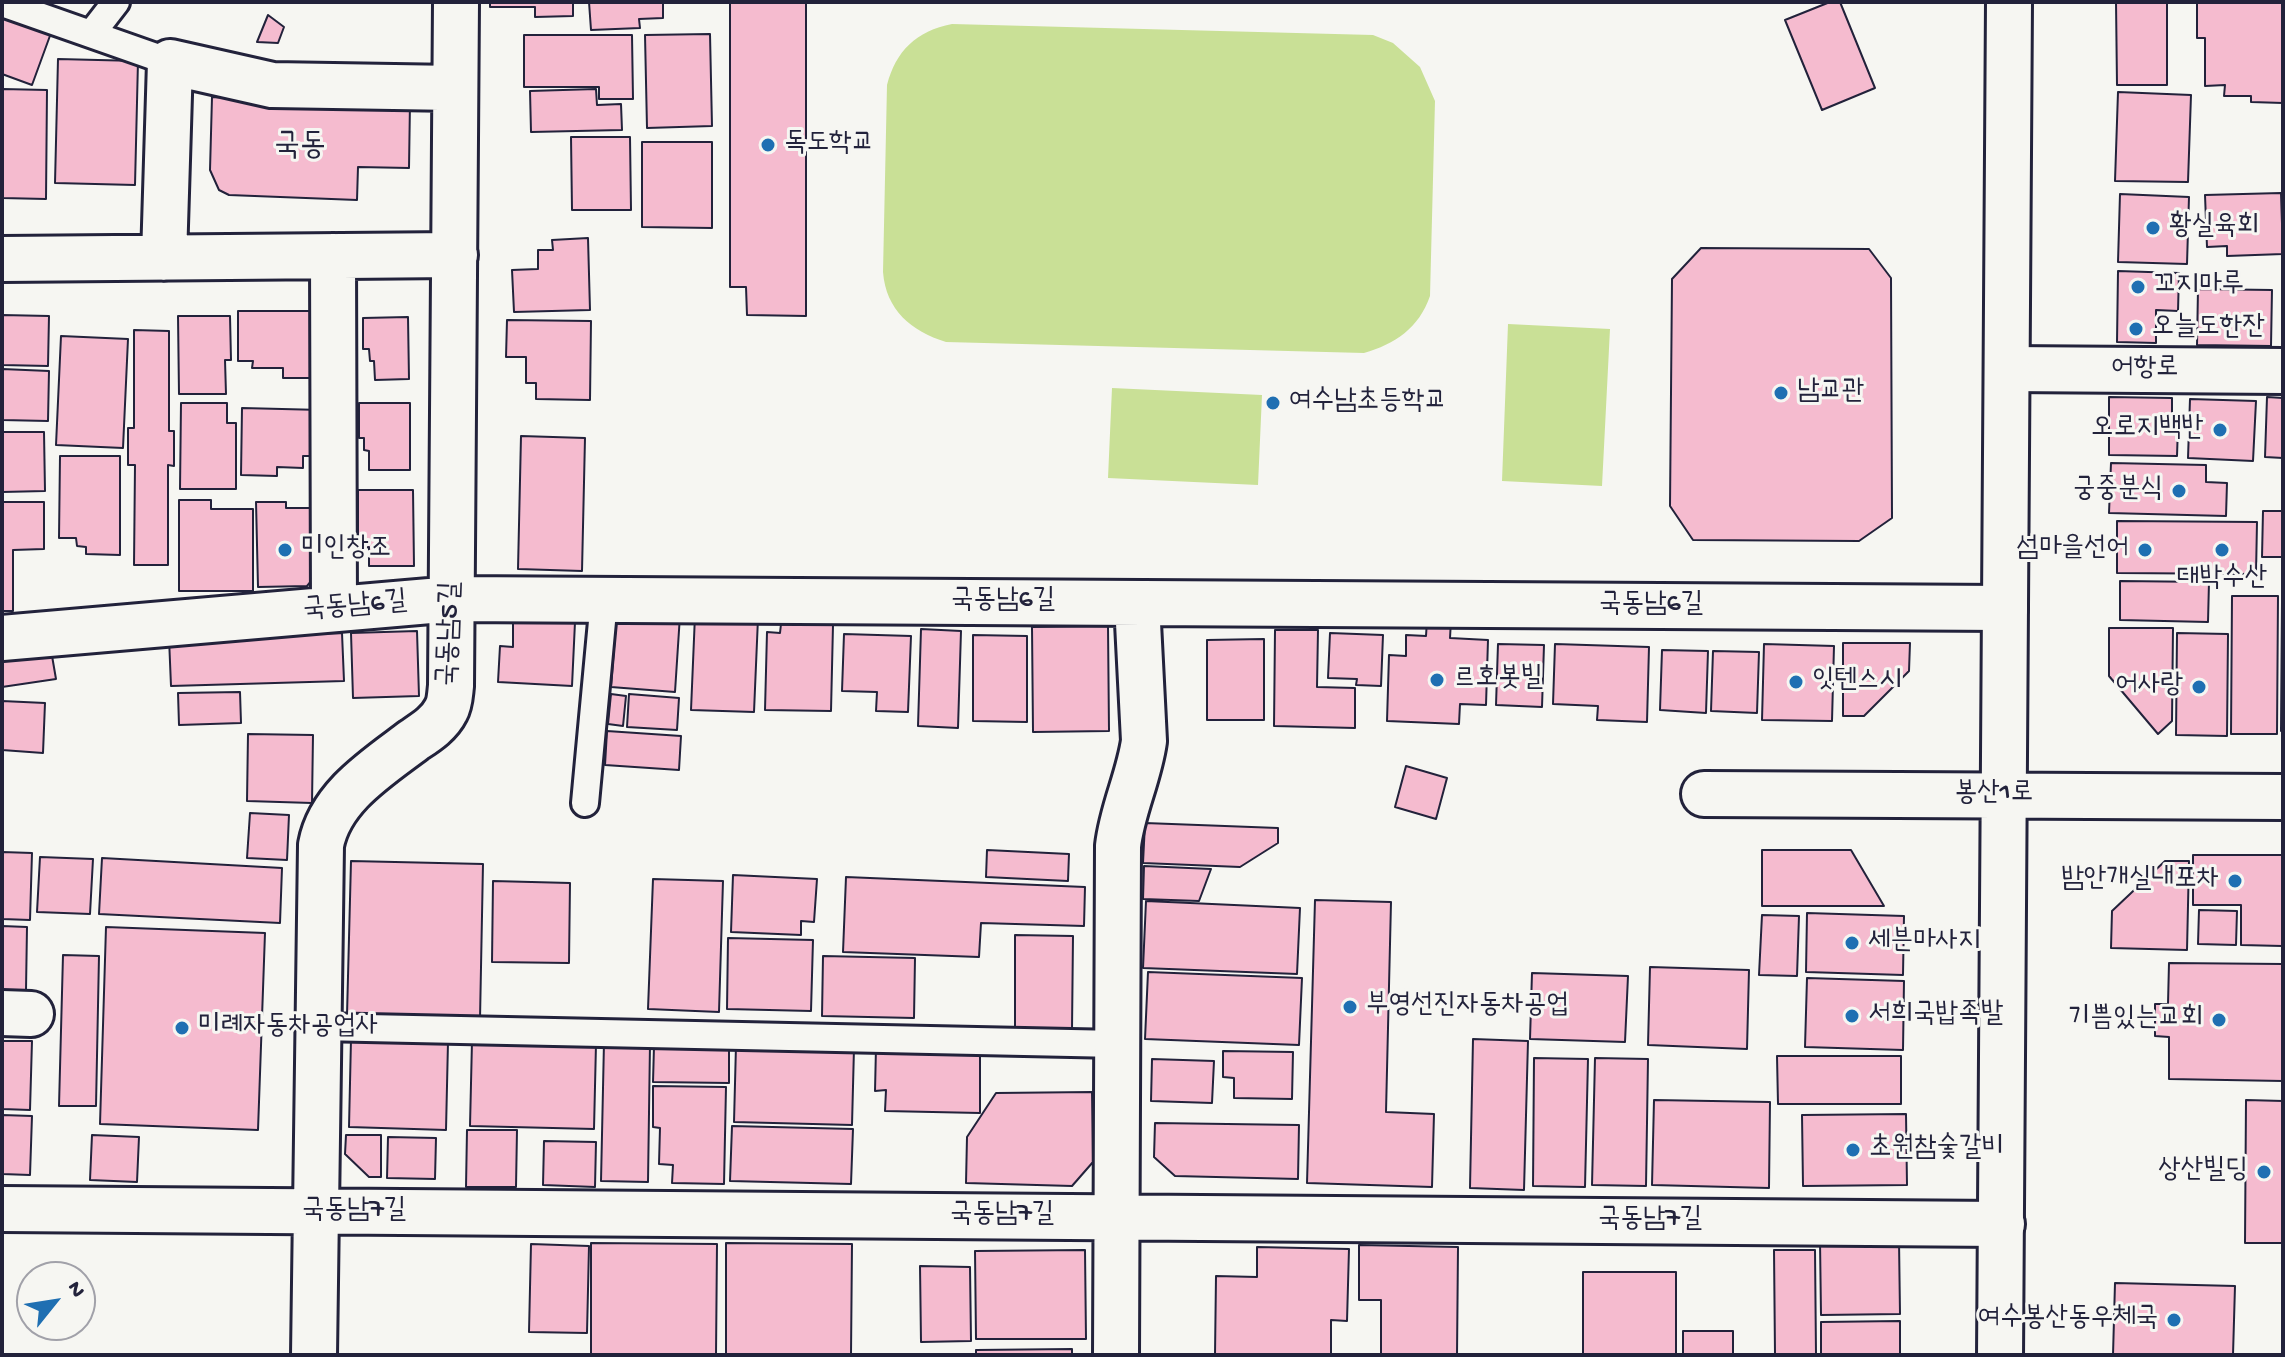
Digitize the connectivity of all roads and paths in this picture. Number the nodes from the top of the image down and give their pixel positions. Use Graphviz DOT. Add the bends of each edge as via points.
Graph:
graph roads {
  1 [pos="116,2"];
  2 [pos="456,2"];
  3 [pos="2009,2"];
  4 [pos="2,3"];
  5 [pos="92,33"];
  6 [pos="170,62"];
  7 [pos="455,88"];
  8 [pos="455,255"];
  9 [pos="333,256"];
  10 [pos="164,258"];
  11 [pos="2,259"];
  12 [pos="2007,369"];
  13 [pos="2283,371"];
  14 [pos="453,599"];
  15 [pos="604,600"];
  16 [pos="1137,603"];
  17 [pos="2005,608"];
  18 [pos="334,609"];
  19 [pos="2,638"];
  20 [pos="1704,794"];
  21 [pos="2004,795"];
  22 [pos="2283,797"];
  23 [pos="585,803"];
  24 [pos="319,1027"];
  25 [pos="1118,1044"];
  26 [pos="2,1209"];
  27 [pos="317,1212"];
  28 [pos="1117,1217"];
  29 [pos="2002,1224"];
  30 [pos="314,1355"];
  31 [pos="1116,1355"];
  32 [pos="2000,1355"];
  1 -- 5 [label="lane"];
  2 -- 7 [label="street, 국동남5길"];
  3 -- 12 [label="street"];
  4 -- 5 [label="lane"];
  5 -- 6 [label="lane"];
  6 -- 7 [label="street" via="272,85"];
  6 -- 10 [label="street"];
  7 -- 8 [label="street, 국동남5길"];
  8 -- 9 [label="street"];
  8 -- 14 [label="street, 국동남5길"];
  9 -- 10 [label="street"];
  9 -- 18 [label="street"];
  10 -- 11 [label="street"];
  12 -- 13 [label="street, 어항로"];
  12 -- 17 [label="street"];
  14 -- 15 [label="street, 국동남6길"];
  14 -- 18 [label="street, 국동남6길"];
  14 -- 24 [label="street, 국동남5길" via="446,710 338,805 323,834"];
  15 -- 16 [label="street, 국동남6길"];
  15 -- 23 [label="lane"];
  16 -- 17 [label="street, 국동남6길"];
  16 -- 25 [label="street" via="1144,741 1118,846"];
  17 -- 21 [label="street"];
  18 -- 19 [label="street, 국동남6길"];
  20 -- 21 [label="street, 봉산1로"];
  21 -- 22 [label="street, 봉산1로"];
  21 -- 29 [label="street"];
  24 -- 25 [label="lane"];
  24 -- 27 [label="street, 국동남5길"];
  25 -- 28 [label="street"];
  26 -- 27 [label="street, 국동남7길"];
  27 -- 28 [label="street, 국동남7길"];
  27 -- 30 [label="street, 국동남5길"];
  28 -- 29 [label="street, 국동남7길"];
  28 -- 31 [label="street"];
  29 -- 32 [label="street"];
}
